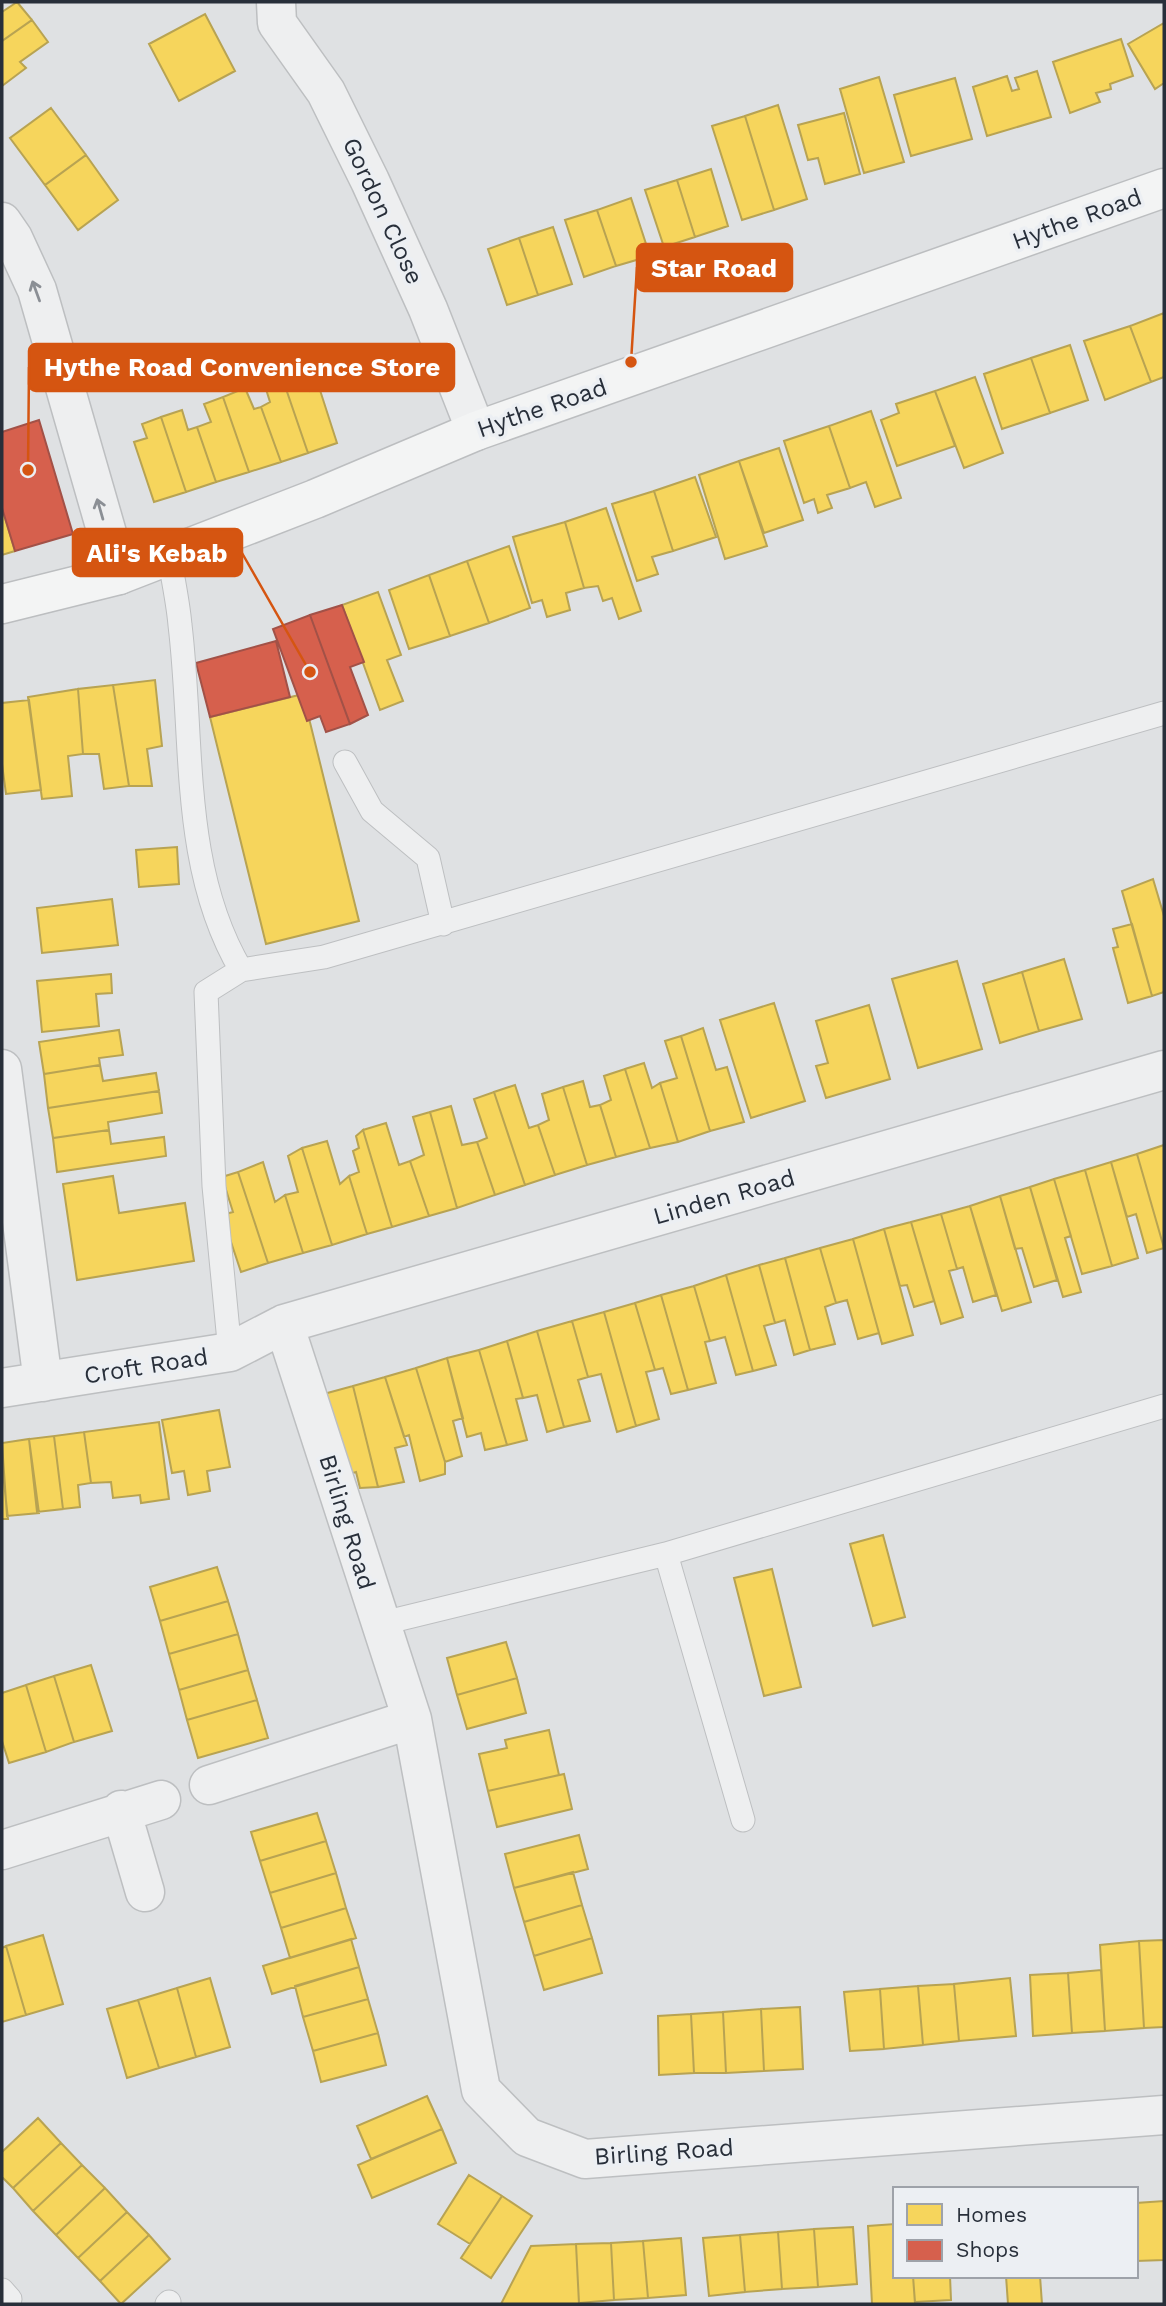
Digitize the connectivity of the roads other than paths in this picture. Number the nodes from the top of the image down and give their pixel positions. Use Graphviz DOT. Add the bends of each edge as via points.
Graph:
graph roads {
  1 [pos="276,2"];
  2 [pos="1164,188"];
  3 [pos="2,222"];
  4 [pos="476,431"];
  5 [pos="169,556"];
  6 [pos="119,575"];
  7 [pos="2,604"];
  8 [pos="1164,713"];
  9 [pos="345,762"];
  10 [pos="443,924"];
  11 [pos="241,971"];
  12 [pos="2,1069"];
  13 [pos="1164,1070"];
  14 [pos="284,1324"];
  15 [pos="230,1352"];
  16 [pos="43,1382"];
  17 [pos="2,1388"];
  18 [pos="1164,1406"];
  19 [pos="666,1554"];
  20 [pos="379,1624"];
  21 [pos="412,1719"];
  22 [pos="209,1785"];
  23 [pos="161,1800"];
  24 [pos="121,1811"];
  25 [pos="743,1819"];
  26 [pos="2,1850"];
  27 [pos="145,1892"];
  28 [pos="1164,2115"];
  29 [pos="2,2290"];
  30 [pos="4,2304"];
  1 -- 4 [label="street, Gordon Close" via="277,23 326,92 370,181"];
  2 -- 4 [label="main road, Hythe Road"];
  6 -- 3 [label="street, one-way" via="37,290"];
  4 -- 5 [label="main road, Hythe Road"];
  5 -- 6 [label="main road, Hythe Road"];
  5 -- 11 [label="lane" via="180,625 196,836 222,939"];
  6 -- 7 [label="main road, Hythe Road"];
  8 -- 10 [label="lane"];
  9 -- 10 [label="lane" via="372,811 428,858"];
  10 -- 11 [label="lane" via="324,957"];
  11 -- 15 [label="lane" via="206,992 214,1186"];
  12 -- 16 [label="street"];
  13 -- 14 [label="street, Linden Road"];
  14 -- 15 [label="street, Croft Road"];
  14 -- 20 [label="street, Birling Road"];
  15 -- 16 [label="street, Croft Road"];
  16 -- 17 [label="street, Croft Road"];
  18 -- 19 [label="lane"];
  19 -- 20 [label="lane"];
  19 -- 25 [label="lane"];
  20 -- 21 [label="street, Birling Road"];
  21 -- 22 [label="street"];
  21 -- 28 [label="street, Birling Road" via="481,2090 527,2137 585,2159"];
  23 -- 24 [label="street"];
  24 -- 26 [label="street"];
  24 -- 27 [label="street"];
  29 -- 30 [label="lane" via="10,2299"];
}
